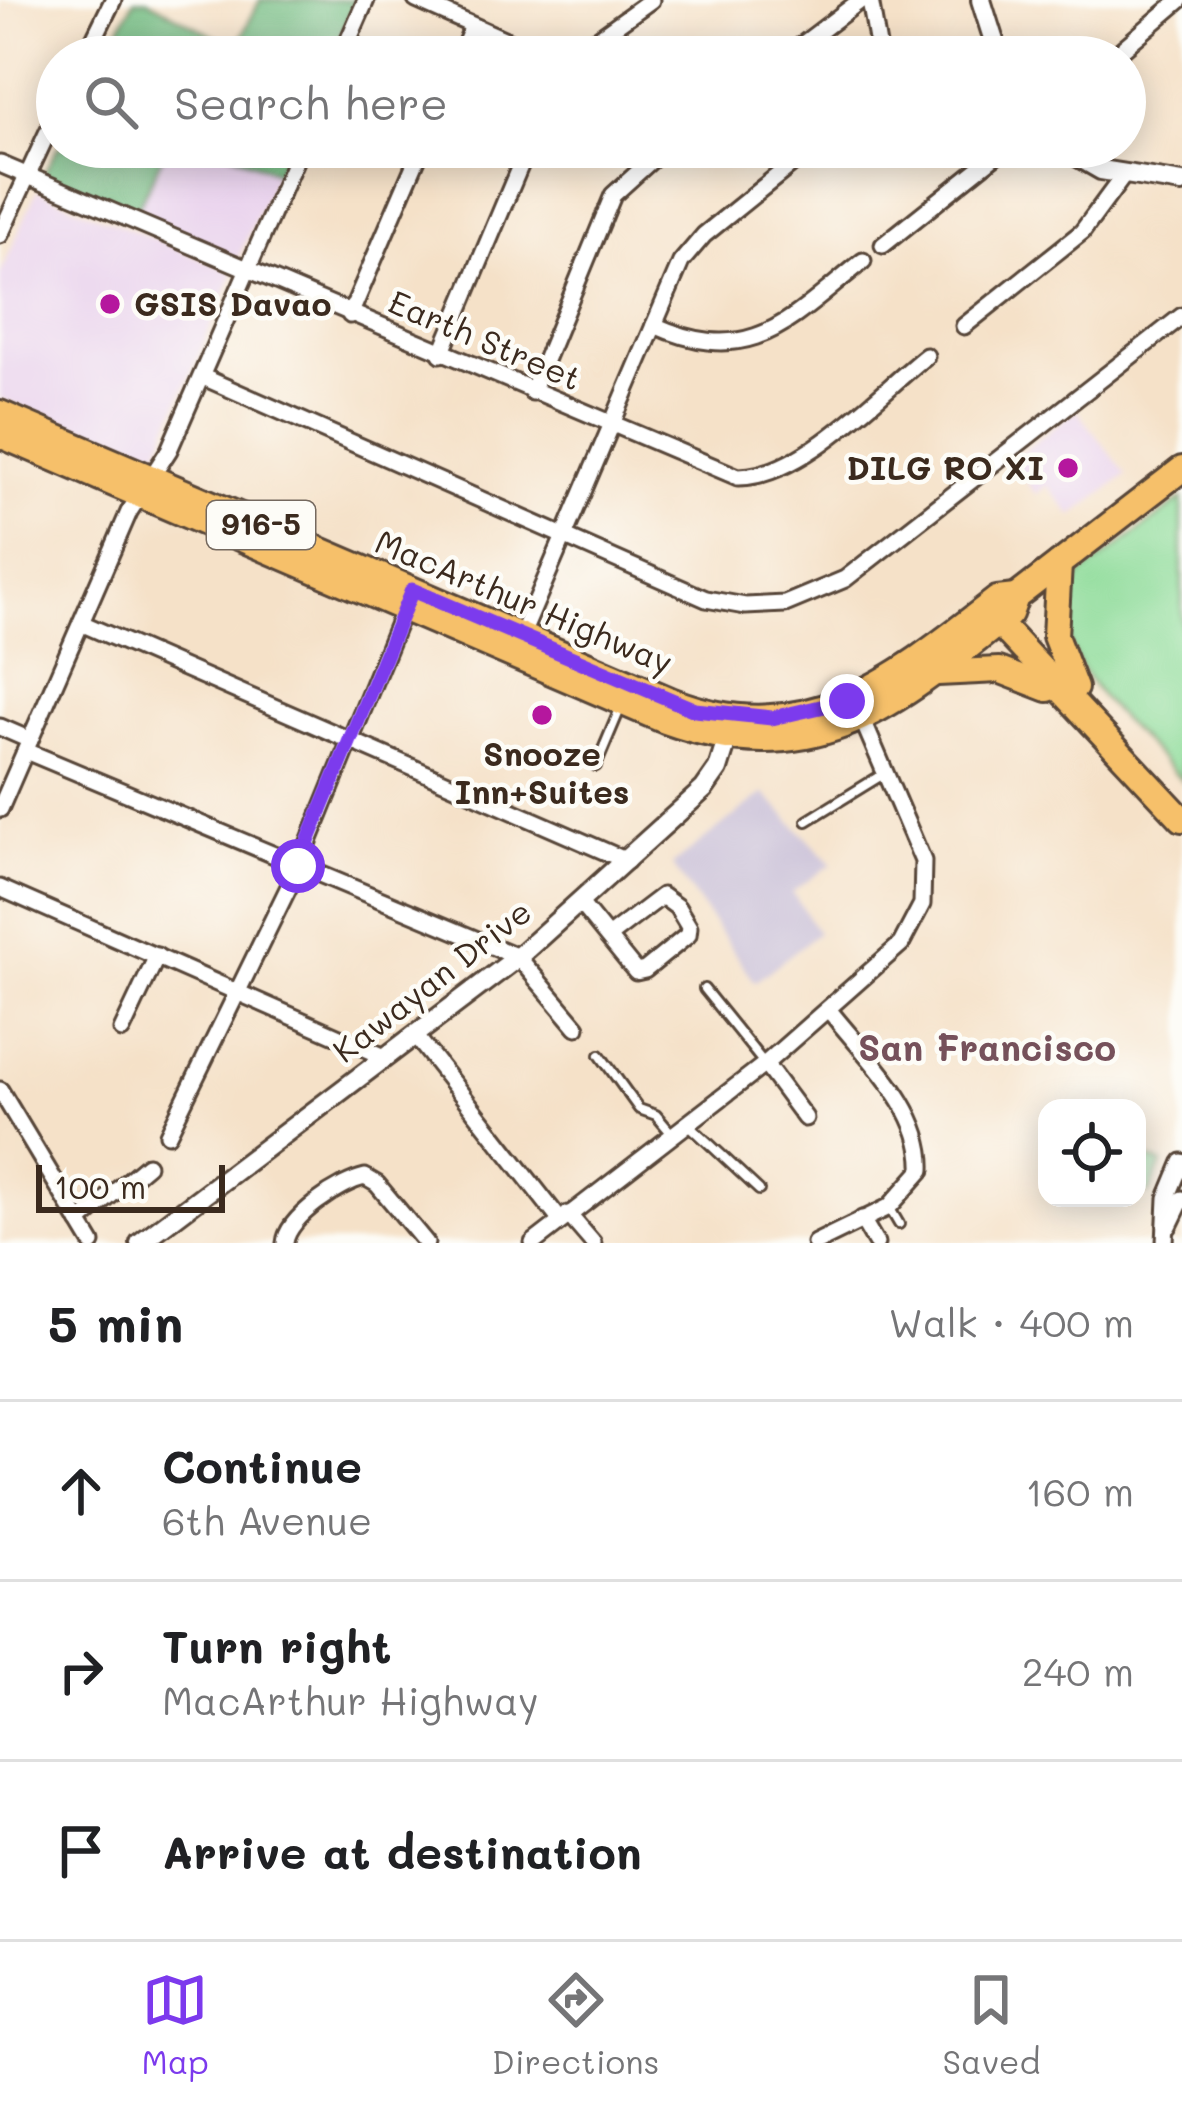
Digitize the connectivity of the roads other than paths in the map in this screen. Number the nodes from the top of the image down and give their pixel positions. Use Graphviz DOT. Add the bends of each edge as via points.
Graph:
graph roads {
  1 [pos="113,0"];
  2 [pos="366,0"];
  3 [pos="416,0"];
  4 [pos="651,0"];
  5 [pos="866,0"];
  6 [pos="1180,0"];
  7 [pos="984,2"];
  8 [pos="472,28"];
  9 [pos="95,36"];
  10 [pos="350,36"];
  11 [pos="469,36"];
  12 [pos="492,36"];
  13 [pos="601,36"];
  14 [pos="815,36"];
  15 [pos="875,36"];
  16 [pos="993,36"];
  17 [pos="1138,36"];
  18 [pos="36,153"];
  19 [pos="0,164"];
  20 [pos="292,168"];
  21 [pos="413,168"];
  22 [pos="519,168"];
  23 [pos="643,168"];
  24 [pos="788,168"];
  25 [pos="980,168"];
  26 [pos="1101,168"];
  27 [pos="25,175"];
  28 [pos="1124,175"];
  29 [pos="1182,183"];
  30 [pos="0,235"];
  31 [pos="883,245"];
  32 [pos="863,261"];
  33 [pos="247,271"];
  34 [pos="350,315"];
  35 [pos="1182,316"];
  36 [pos="654,325"];
  37 [pos="964,326"];
  38 [pos="441,354"];
  39 [pos="926,356"];
  40 [pos="203,377"];
  41 [pos="532,392"];
  42 [pos="0,413"];
  43 [pos="611,425"];
  44 [pos="0,435"];
  45 [pos="1182,469"];
  46 [pos="146,486"];
  47 [pos="565,536"];
  48 [pos="1059,564"];
  49 [pos="408,599"];
  50 [pos="1001,608"];
  51 [pos="81,623"];
  52 [pos="517,646"];
  53 [pos="935,673"];
  54 [pos="1069,693"];
  55 [pos="622,703"];
  56 [pos="863,721"];
  57 [pos="0,727"];
  58 [pos="728,737"];
  59 [pos="352,739"];
  60 [pos="28,745"];
  61 [pos="596,766"];
  62 [pos="886,772"];
  63 [pos="0,809"];
  64 [pos="1182,819"];
  65 [pos="807,821"];
  66 [pos="627,861"];
  67 [pos="298,866"];
  68 [pos="0,888"];
  69 [pos="580,903"];
  70 [pos="608,937"];
  71 [pos="157,956"];
  72 [pos="518,957"];
  73 [pos="704,988"];
  74 [pos="238,991"];
  75 [pos="829,1010"];
  76 [pos="577,1027"];
  77 [pos="122,1030"];
  78 [pos="415,1035"];
  79 [pos="600,1055"];
  80 [pos="385,1057"];
  81 [pos="765,1064"];
  82 [pos="2,1096"];
  83 [pos="805,1118"];
  84 [pos="687,1123"];
  85 [pos="168,1134"];
  86 [pos="672,1134"];
  87 [pos="1182,1162"];
  88 [pos="147,1165"];
  89 [pos="759,1190"];
  90 [pos="1182,1199"];
  91 [pos="890,1208"];
  92 [pos="564,1217"];
  93 [pos="862,1220"];
  94 [pos="79,1222"];
  95 [pos="899,1224"];
  96 [pos="285,1239"];
  97 [pos="1166,1239"];
  98 [pos="92,1243"];
  99 [pos="140,1243"];
  100 [pos="426,1243"];
  101 [pos="533,1243"];
  102 [pos="593,1243"];
  103 [pos="815,1243"];
  104 [pos="876,1243"];
  1 -- 9 [label="street"];
  2 -- 10 [label="street"];
  3 -- 8 [label="street"];
  4 -- 13 [label="street"];
  5 -- 14 [label="street"];
  5 -- 15 [label="street"];
  6 -- 17 [label="street"];
  7 -- 16 [label="street"];
  8 -- 11 [label="street"];
  8 -- 12 [label="street"];
  18 -- 27 [label="street"];
  19 -- 27 [label="street, Earth Street"];
  20 -- 33 [label="street"];
  21 -- 34 [label="street"];
  22 -- 38 [label="street"];
  23 -- 41 [label="street" via="614,195"];
  24 -- 36 [label="street" via="689,250"];
  25 -- 31 [label="street"];
  26 -- 28 [label="street"];
  27 -- 30 [label="street"];
  27 -- 33 [label="street, Earth Street"];
  28 -- 29 [label="street"];
  28 -- 37 [label="street" via="1082,232"];
  32 -- 36 [label="street" via="754,340 703,344"];
  33 -- 34 [label="street, Earth Street"];
  33 -- 40 [label="street"];
  34 -- 38 [label="street, Earth Street"];
  35 -- 47 [label="street" via="866,565 785,604 706,599"];
  36 -- 43 [label="street"];
  38 -- 41 [label="street, Earth Street"];
  39 -- 43 [label="street, Earth Street" via="794,462 759,477 716,469"];
  40 -- 46 [label="street"];
  40 -- 47 [label="street"];
  41 -- 43 [label="street, Earth Street"];
  42 -- 46 [label="main road, MacArthur Highway / 916-5"];
  43 -- 47 [label="street"];
  44 -- 46 [label="main road, MacArthur Highway / 916-5"];
  45 -- 48 [label="main road, MacArthur Highway / 916-5"];
  46 -- 49 [label="main road, MacArthur Highway / 916-5"];
  46 -- 51 [label="street"];
  47 -- 52 [label="street"];
  48 -- 50 [label="main road, MacArthur Highway / 916-5"];
  48 -- 54 [label="main road" via="1055,635"];
  49 -- 52 [label="main road, MacArthur Highway / 916-5"];
  49 -- 59 [label="street"];
  50 -- 52 [label="main road, MacArthur Highway / 916-5" via="889,681 847,701 772,718 695,710"];
  50 -- 53 [label="main road, MacArthur Highway / 916-5"];
  50 -- 54 [label="main road"];
  51 -- 59 [label="street"];
  51 -- 60 [label="street"];
  52 -- 55 [label="main road, MacArthur Highway / 916-5"];
  53 -- 54 [label="main road" via="1009,671"];
  53 -- 56 [label="main road, MacArthur Highway / 916-5"];
  54 -- 64 [label="main road"];
  55 -- 58 [label="main road, MacArthur Highway / 916-5"];
  55 -- 61 [label="lane"];
  56 -- 58 [label="main road, MacArthur Highway / 916-5" via="791,738"];
  56 -- 62 [label="street"];
  57 -- 60 [label="street"];
  58 -- 66 [label="street, Kawayan Drive" via="709,783"];
  59 -- 66 [label="street"];
  59 -- 67 [label="street"];
  60 -- 63 [label="street"];
  60 -- 67 [label="street"];
  62 -- 65 [label="lane"];
  62 -- 75 [label="street" via="923,861 922,904 902,944"];
  66 -- 69 [label="street, Kawayan Drive"];
  67 -- 72 [label="street"];
  67 -- 74 [label="street"];
  68 -- 71 [label="street"];
  69 -- 70 [label="street"];
  69 -- 72 [label="street, Kawayan Drive"];
  70 -- 70 [label="street" via="662,896 689,928 640,972"];
  71 -- 74 [label="street"];
  71 -- 77 [label="street"];
  72 -- 76 [label="street"];
  72 -- 78 [label="street, Kawayan Drive"];
  73 -- 81 [label="lane"];
  74 -- 80 [label="street"];
  74 -- 85 [label="street"];
  75 -- 81 [label="street"];
  75 -- 91 [label="street" via="915,1126 919,1180"];
  78 -- 80 [label="street, Kawayan Drive"];
  78 -- 92 [label="street"];
  79 -- 86 [label="lane" via="641,1112 656,1115"];
  80 -- 99 [label="street, Kawayan Drive"];
  81 -- 83 [label="street"];
  81 -- 84 [label="street"];
  82 -- 94 [label="street"];
  84 -- 86 [label="street"];
  84 -- 89 [label="lane"];
  86 -- 92 [label="street"];
  87 -- 97 [label="street" via="1167,1198"];
  88 -- 94 [label="street"];
  90 -- 97 [label="street"];
  91 -- 93 [label="street"];
  91 -- 95 [label="lane"];
  92 -- 101 [label="street"];
  92 -- 102 [label="street"];
  93 -- 103 [label="street"];
  93 -- 104 [label="street"];
  94 -- 98 [label="street"];
  96 -- 100 [label="street" via="294,1222 365,1178"];
}
